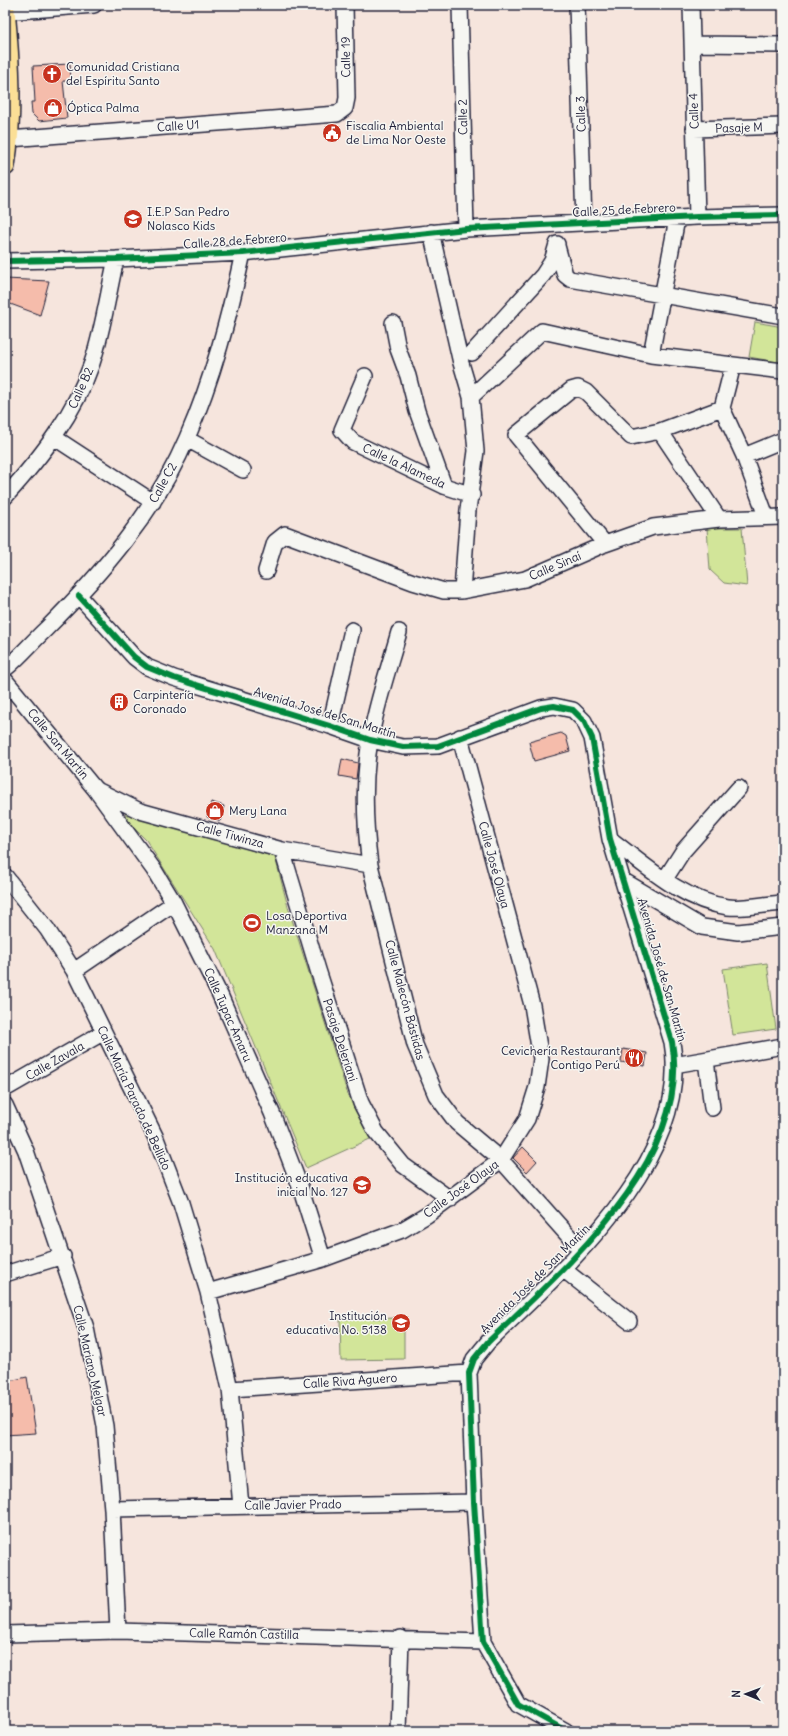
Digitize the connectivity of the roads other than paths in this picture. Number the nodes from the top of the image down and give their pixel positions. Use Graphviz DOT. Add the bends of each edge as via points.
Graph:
graph roads {
  1 [pos="94,5"];
  2 [pos="345,5"];
  3 [pos="460,5"];
  4 [pos="578,5"];
  5 [pos="691,5"];
  6 [pos="5,11"];
  7 [pos="692,44"];
  8 [pos="783,45"];
  9 [pos="345,108"];
  10 [pos="783,126"];
  11 [pos="694,129"];
  12 [pos="9,138"];
  13 [pos="5,166"];
  14 [pos="783,215"];
  15 [pos="697,217"];
  16 [pos="677,219"];
  17 [pos="584,223"];
  18 [pos="557,224"];
  19 [pos="466,229"];
  20 [pos="431,232"];
  21 [pos="557,246"];
  22 [pos="243,253"];
  23 [pos="116,259"];
  24 [pos="5,260"];
  25 [pos="664,296"];
  26 [pos="783,316"];
  27 [pos="392,323"];
  28 [pos="472,353"];
  29 [pos="651,355"];
  30 [pos="733,365"];
  31 [pos="783,371"];
  32 [pos="365,376"];
  33 [pos="471,397"];
  34 [pos="722,408"];
  35 [pos="660,431"];
  36 [pos="55,438"];
  37 [pos="187,439"];
  38 [pos="783,440"];
  39 [pos="744,456"];
  40 [pos="243,470"];
  41 [pos="444,486"];
  42 [pos="472,495"];
  43 [pos="5,497"];
  44 [pos="154,502"];
  45 [pos="766,516"];
  46 [pos="783,516"];
  47 [pos="719,519"];
  48 [pos="606,544"];
  49 [pos="266,571"];
  50 [pos="462,591"];
  51 [pos="79,596"];
  52 [pos="352,630"];
  53 [pos="399,632"];
  54 [pos="6,669"];
  55 [pos="330,726"];
  56 [pos="460,737"];
  57 [pos="370,740"];
  58 [pos="739,788"];
  59 [pos="95,789"];
  60 [pos="610,839"];
  61 [pos="282,850"];
  62 [pos="370,866"];
  63 [pos="5,876"];
  64 [pos="665,879"];
  65 [pos="624,881"];
  66 [pos="174,903"];
  67 [pos="783,903"];
  68 [pos="783,927"];
  69 [pos="74,971"];
  70 [pos="104,1032"];
  71 [pos="783,1046"];
  72 [pos="706,1060"];
  73 [pos="674,1065"];
  74 [pos="5,1089"];
  75 [pos="5,1104"];
  76 [pos="712,1108"];
  77 [pos="501,1160"];
  78 [pos="450,1199"];
  79 [pos="582,1250"];
  80 [pos="63,1256"];
  81 [pos="323,1260"];
  82 [pos="562,1269"];
  83 [pos="5,1274"];
  84 [pos="208,1292"];
  85 [pos="629,1320"];
  86 [pos="469,1373"];
  87 [pos="230,1388"];
  88 [pos="474,1502"];
  89 [pos="241,1506"];
  90 [pos="112,1509"];
  91 [pos="118,1631"];
  92 [pos="5,1634"];
  93 [pos="401,1638"];
  94 [pos="483,1642"];
  95 [pos="398,1731"];
  96 [pos="566,1731"];
  1 -- 6 [label="street"];
  2 -- 9 [label="street, Calle 19"];
  3 -- 19 [label="street, Calle 2"];
  4 -- 17 [label="street, Calle 3"];
  5 -- 7 [label="street, Calle 4"];
  6 -- 12 [label="main road" via="11,102"];
  7 -- 8 [label="street"];
  7 -- 11 [label="street, Calle 4"];
  9 -- 12 [label="street, Calle U1" via="337,114"];
  10 -- 11 [label="street, Pasaje M"];
  11 -- 15 [label="street, Calle 4"];
  12 -- 13 [label="main road"];
  14 -- 15 [label="street, Calle 25 de Febrero"];
  15 -- 16 [label="street, Calle 25 de Febrero"];
  16 -- 17 [label="street, Calle 25 de Febrero"];
  16 -- 25 [label="street"];
  17 -- 18 [label="street, Calle 25 de Febrero"];
  18 -- 19 [label="street, Calle 25 de Febrero"];
  18 -- 21 [label="street"];
  19 -- 20 [label="street, Calle 28 de Febrero"];
  20 -- 22 [label="street, Calle 28 de Febrero"];
  20 -- 33 [label="street" via="460,363"];
  21 -- 25 [label="street" via="565,276 570,279"];
  21 -- 28 [label="street" via="552,261 543,275"];
  22 -- 23 [label="street, Calle 28 de Febrero"];
  22 -- 37 [label="street, Calle C2" via="218,357"];
  23 -- 24 [label="street, Calle 28 de Febrero"];
  23 -- 36 [label="street, Calle B2" via="92,364 77,400"];
  25 -- 26 [label="street"];
  25 -- 29 [label="street"];
  27 -- 41 [label="street" via="417,411"];
  29 -- 30 [label="street"];
  29 -- 33 [label="street" via="542,331"];
  30 -- 31 [label="street"];
  30 -- 34 [label="street"];
  32 -- 41 [label="street, Calle la Alameda" via="342,430 353,442"];
  33 -- 42 [label="street" via="476,456"];
  34 -- 35 [label="street"];
  34 -- 39 [label="street"];
  35 -- 47 [label="street"];
  35 -- 48 [label="street" via="631,437 586,392 578,388 571,390 516,435"];
  36 -- 43 [label="street, Calle B2"];
  36 -- 44 [label="street"];
  37 -- 40 [label="street"];
  37 -- 44 [label="street, Calle C2"];
  38 -- 39 [label="street"];
  39 -- 45 [label="street"];
  41 -- 42 [label="street, Calle la Alameda"];
  42 -- 50 [label="street" via="468,510"];
  44 -- 51 [label="street, Calle C2"];
  45 -- 46 [label="street, Calle Sinaí"];
  45 -- 47 [label="street, Calle Sinaí"];
  47 -- 48 [label="street, Calle Sinaí" via="653,527"];
  48 -- 50 [label="street, Calle Sinaí" via="525,579"];
  49 -- 50 [label="street, Calle Sinaí" via="275,542 285,534 412,582 444,591"];
  51 -- 54 [label="street, Calle C2"];
  51 -- 55 [label="street, Avenida José de San Martín" via="134,657 147,667 174,678"];
  52 -- 55 [label="street"];
  53 -- 57 [label="street, Calle Malecón Bástidas"];
  54 -- 59 [label="street, Calle San Martín"];
  55 -- 57 [label="street, Avenida José de San Martín"];
  56 -- 57 [label="street, Avenida José de San Martín" via="438,746 414,748"];
  56 -- 60 [label="street, Avenida José de San Martín" via="541,708 554,706 572,710 584,721 592,738"];
  56 -- 77 [label="street, Calle José Olaya" via="532,1005 541,1058 537,1087 527,1119"];
  57 -- 62 [label="street, Calle Malecón Bástidas" via="367,763 367,832"];
  58 -- 64 [label="street" via="683,851"];
  59 -- 61 [label="street, Calle Tiwinza" via="140,811"];
  59 -- 66 [label="street, Calle Tupac Amaru" via="154,870"];
  60 -- 64 [label="street"];
  60 -- 65 [label="street, Avenida José de San Martín"];
  61 -- 62 [label="street, Calle Tiwinza"];
  61 -- 78 [label="street, Pasaje Deleriani" via="361,1103 376,1132 403,1165"];
  62 -- 77 [label="street, Calle Malecón Bástidas" via="415,1045 426,1073 446,1111"];
  63 -- 69 [label="street, Calle María Parado de Bellido" via="47,930"];
  64 -- 67 [label="street" via="696,898 713,904 729,907"];
  65 -- 68 [label="street" via="702,927 738,932"];
  65 -- 73 [label="street, Avenida José de San Martín" via="669,1028"];
  66 -- 69 [label="street"];
  66 -- 81 [label="street, Calle Tupac Amaru" via="220,995 272,1113 301,1189"];
  69 -- 70 [label="street, Calle María Parado de Bellido"];
  70 -- 74 [label="street, Calle Zavala"];
  70 -- 84 [label="street, Calle María Parado de Bellido" via="155,1136 181,1203"];
  71 -- 72 [label="street"];
  72 -- 73 [label="street"];
  72 -- 76 [label="street"];
  73 -- 79 [label="street, Avenida José de San Martín" via="668,1112 653,1150 620,1204"];
  75 -- 80 [label="street, Calle Mariano Melgar" via="26,1151"];
  77 -- 78 [label="street, Calle José Olaya"];
  77 -- 79 [label="street, Calle Malecón Bástidas"];
  78 -- 81 [label="street, Calle José Olaya" via="402,1230"];
  79 -- 82 [label="street, Avenida José de San Martín"];
  80 -- 83 [label="street"];
  80 -- 90 [label="street, Calle Mariano Melgar" via="89,1343 105,1426"];
  81 -- 84 [label="street, Calle José Olaya"];
  82 -- 85 [label="street"];
  82 -- 86 [label="street, Avenida José de San Martín" via="488,1342 474,1359"];
  84 -- 87 [label="street, Calle María Parado de Bellido"];
  86 -- 87 [label="street, Calle Riva Aguero"];
  86 -- 88 [label="street, Avenida José de San Martín"];
  87 -- 89 [label="street, Calle María Parado de Bellido"];
  88 -- 89 [label="street, Calle Javier Prado"];
  88 -- 94 [label="street, Avenida José de San Martín"];
  89 -- 90 [label="street, Calle Javier Prado"];
  90 -- 91 [label="street, Calle Mariano Melgar"];
  91 -- 92 [label="street, Calle Ramón Castilla"];
  91 -- 93 [label="street, Calle Ramón Castilla"];
  93 -- 94 [label="street, Calle Ramón Castilla"];
  93 -- 95 [label="street"];
  94 -- 96 [label="street, Avenida José de San Martín" via="518,1704"];
}
